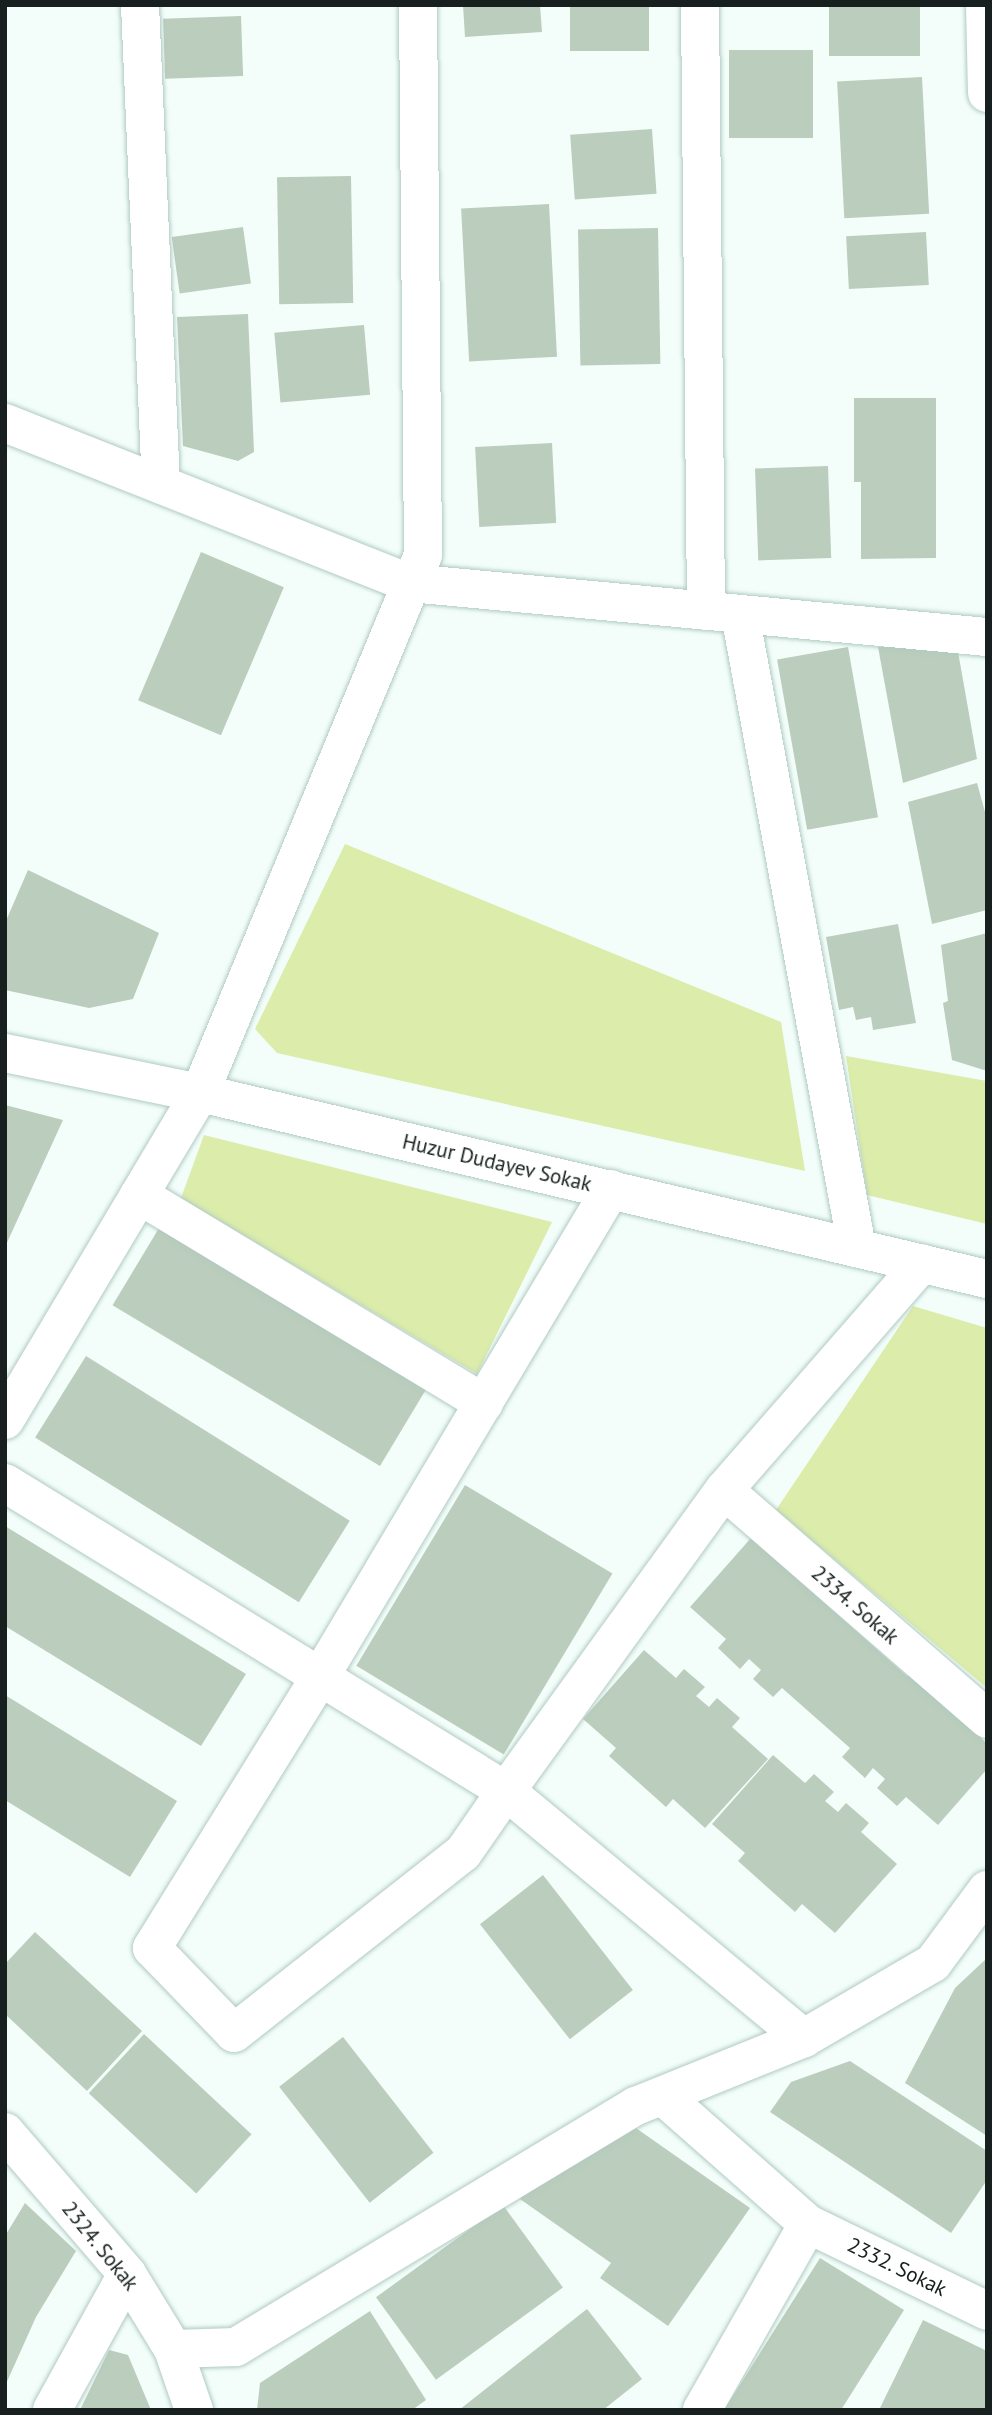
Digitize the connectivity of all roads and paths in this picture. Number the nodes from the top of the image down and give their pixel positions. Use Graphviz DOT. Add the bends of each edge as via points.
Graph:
graph roads {
  1 [pos="140,5"];
  2 [pos="418,5"];
  3 [pos="700,5"];
  4 [pos="985,5"];
  5 [pos="987,93"];
  6 [pos="5,423"];
  7 [pos="161,485"];
  8 [pos="411,583"];
  9 [pos="723,612"];
  10 [pos="987,637"];
  11 [pos="5,1053"];
  12 [pos="200,1093"];
  13 [pos="611,1189"];
  14 [pos="139,1195"];
  15 [pos="857,1248"];
  16 [pos="922,1264"];
  17 [pos="987,1279"];
  18 [pos="484,1403"];
  19 [pos="5,1420"];
  20 [pos="5,1483"];
  21 [pos="724,1490"];
  22 [pos="320,1677"];
  23 [pos="987,1719"];
  24 [pos="506,1791"];
  25 [pos="987,1890"];
  26 [pos="804,2038"];
  27 [pos="664,2097"];
  28 [pos="5,2132"];
  29 [pos="808,2224"];
  30 [pos="127,2274"];
  31 [pos="987,2311"];
  32 [pos="173,2349"];
  33 [pos="52,2410"];
  34 [pos="194,2410"];
  35 [pos="702,2410"];
  1 -- 7 [label="street"];
  2 -- 8 [label="street" via="423,555"];
  3 -- 9 [label="street"];
  4 -- 5 [label="street"];
  6 -- 7 [label="street"];
  7 -- 8 [label="street"];
  8 -- 9 [label="street"];
  8 -- 12 [label="street"];
  9 -- 10 [label="street"];
  9 -- 15 [label="street"];
  11 -- 12 [label="street, Huzur Dudayev Sokak"];
  12 -- 13 [label="street, Huzur Dudayev Sokak"];
  12 -- 14 [label="street"];
  13 -- 15 [label="street, Huzur Dudayev Sokak"];
  13 -- 18 [label="street"];
  14 -- 18 [label="street"];
  14 -- 19 [label="street"];
  15 -- 16 [label="street, Huzur Dudayev Sokak"];
  16 -- 17 [label="street, Huzur Dudayev Sokak"];
  16 -- 21 [label="street"];
  18 -- 22 [label="street"];
  20 -- 22 [label="street"];
  21 -- 23 [label="street, 2334. Sokak"];
  21 -- 24 [label="street"];
  22 -- 24 [label="street"];
  22 -- 24 [label="street" via="152,1948 234,2033 463,1853"];
  24 -- 26 [label="street"];
  25 -- 26 [label="street" via="933,1963"];
  26 -- 27 [label="street"];
  27 -- 29 [label="street, 2332. Sokak"];
  27 -- 32 [label="street" via="636,2106 236,2347"];
  28 -- 30 [label="street, 2324. Sokak"];
  29 -- 31 [label="street, 2332. Sokak"];
  29 -- 35 [label="street"];
  30 -- 32 [label="street, 2324. Sokak"];
  30 -- 33 [label="street"];
  32 -- 34 [label="street, 2324. Sokak"];
}
